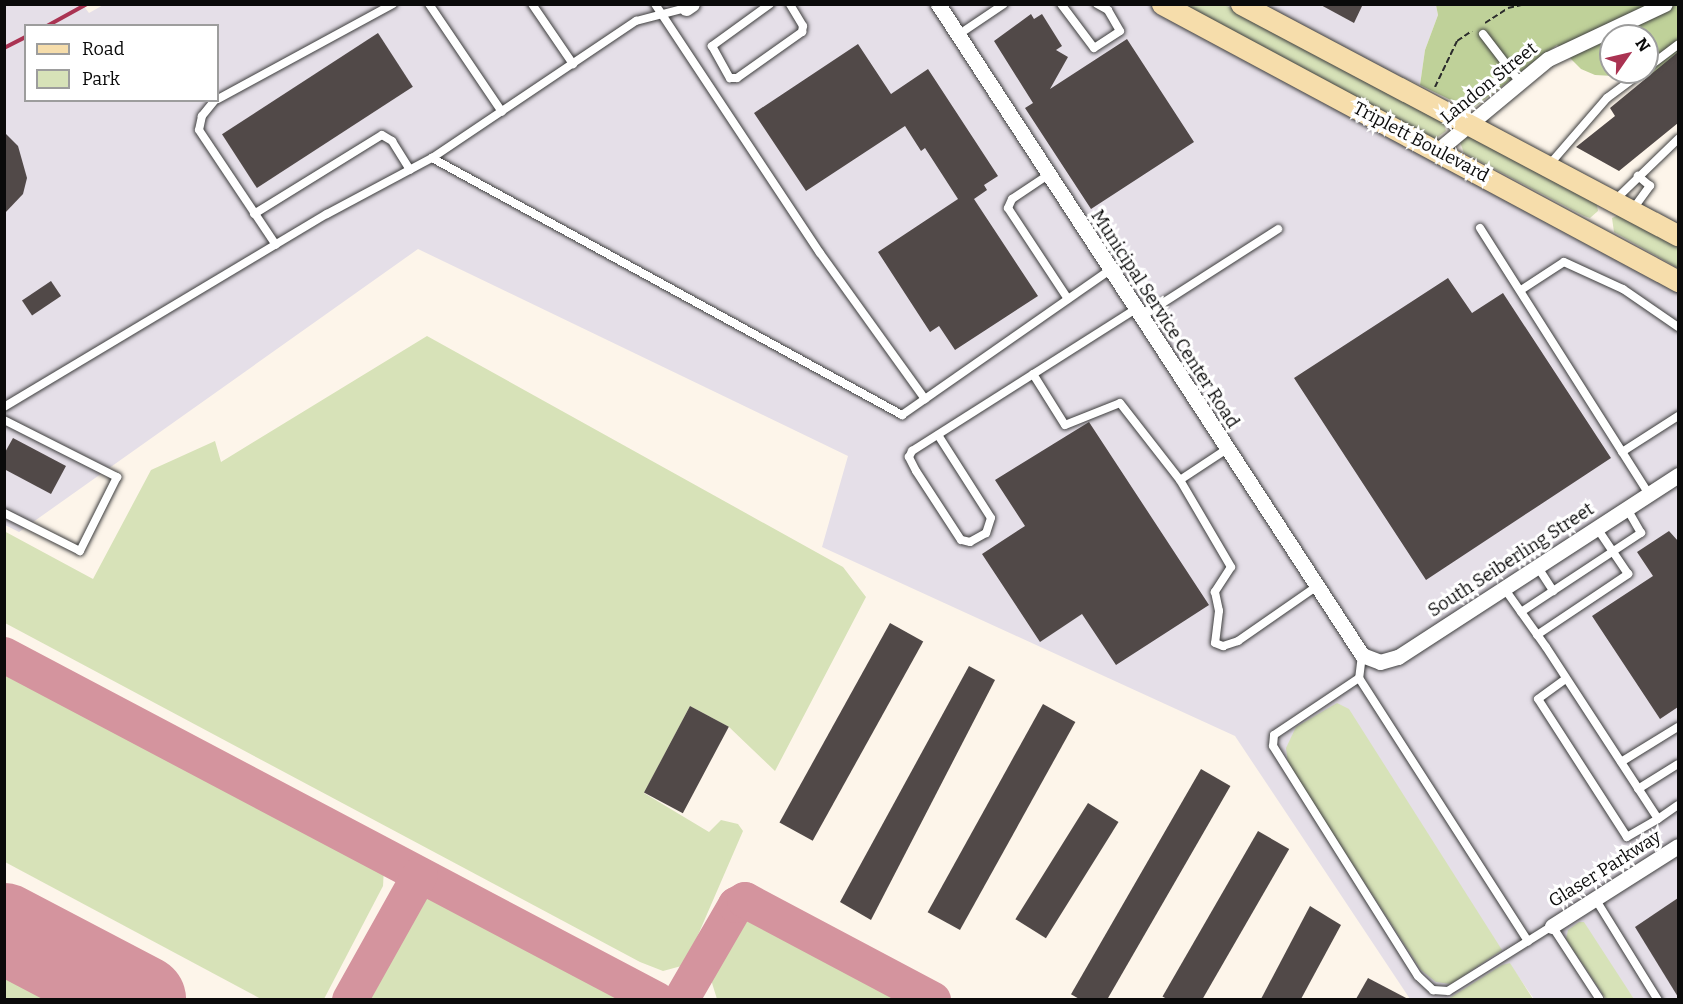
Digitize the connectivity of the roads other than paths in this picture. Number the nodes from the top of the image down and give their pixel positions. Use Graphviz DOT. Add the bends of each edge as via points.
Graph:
graph roads {
  1 [pos="393,4"];
  2 [pos="429,4"];
  3 [pos="532,4"];
  4 [pos="655,4"];
  5 [pos="770,4"];
  6 [pos="790,4"];
  7 [pos="938,4"];
  8 [pos="1004,4"];
  9 [pos="1061,4"];
  10 [pos="1097,4"];
  11 [pos="1162,4"];
  12 [pos="1241,4"];
  13 [pos="1665,4"];
  14 [pos="689,6"];
  15 [pos="662,15"];
  16 [pos="1483,34"];
  17 [pos="958,35"];
  18 [pos="1678,45"];
  19 [pos="1659,59"];
  20 [pos="573,64"];
  21 [pos="1518,81"];
  22 [pos="1626,84"];
  23 [pos="219,98"];
  24 [pos="214,102"];
  25 [pos="502,111"];
  26 [pos="1467,124"];
  27 [pos="1678,139"];
  28 [pos="1437,151"];
  29 [pos="432,158"];
  30 [pos="1548,166"];
  31 [pos="410,170"];
  32 [pos="1047,175"];
  33 [pos="1638,176"];
  34 [pos="1623,206"];
  35 [pos="254,214"];
  36 [pos="1480,228"];
  37 [pos="1278,229"];
  38 [pos="1678,235"];
  39 [pos="276,245"];
  40 [pos="1110,270"];
  41 [pos="1678,281"];
  42 [pos="1521,290"];
  43 [pos="1068,299"];
  44 [pos="1138,313"];
  45 [pos="1678,327"];
  46 [pos="1033,374"];
  47 [pos="925,399"];
  48 [pos="4,407"];
  49 [pos="1678,416"];
  50 [pos="4,420"];
  51 [pos="938,435"];
  52 [pos="1227,449"];
  53 [pos="1622,452"];
  54 [pos="1678,475"];
  55 [pos="1180,480"];
  56 [pos="1649,494"];
  57 [pos="1627,509"];
  58 [pos="4,513"];
  59 [pos="1597,528"];
  60 [pos="1612,551"];
  61 [pos="1537,567"];
  62 [pos="1317,586"];
  63 [pos="1504,588"];
  64 [pos="1553,591"];
  65 [pos="1521,612"];
  66 [pos="1537,635"];
  67 [pos="1362,655"];
  68 [pos="1359,678"];
  69 [pos="1566,679"];
  70 [pos="1678,727"];
  71 [pos="1621,762"];
  72 [pos="1678,764"];
  73 [pos="1638,789"];
  74 [pos="1678,805"];
  75 [pos="1658,819"];
  76 [pos="1678,846"];
  77 [pos="1596,900"];
  78 [pos="1552,926"];
  79 [pos="1528,940"];
  80 [pos="1599,998"];
  81 [pos="1658,999"];
  1 -- 23 [label="lane"];
  2 -- 25 [label="lane"];
  3 -- 20 [label="lane"];
  4 -- 15 [label="lane"];
  5 -- 6 [label="lane" via="712,46 730,78 737,78 802,32 803,26"];
  7 -- 17 [label="street, Municipal Service Center Road"];
  8 -- 17 [label="lane"];
  9 -- 10 [label="lane" via="1094,48 1121,29 1108,10"];
  11 -- 28 [label="main road, Triplett Boulevard"];
  12 -- 26 [label="main road, Triplett Boulevard"];
  13 -- 21 [label="street, Landon Street" via="1562,52"];
  14 -- 15 [label="lane"];
  15 -- 20 [label="lane" via="636,21"];
  15 -- 47 [label="lane" via="813,244"];
  16 -- 21 [label="lane"];
  17 -- 32 [label="street, Municipal Service Center Road"];
  18 -- 19 [label="lane"];
  20 -- 25 [label="lane"];
  21 -- 26 [label="street, Landon Street"];
  22 -- 30 [label="lane" via="1607,98"];
  24 -- 35 [label="lane" via="202,116 199,130"];
  25 -- 29 [label="lane"];
  26 -- 28 [label="street, Landon Street"];
  26 -- 30 [label="main road, Triplett Boulevard"];
  27 -- 33 [label="lane"];
  28 -- 41 [label="main road, Triplett Boulevard"];
  29 -- 31 [label="lane"];
  29 -- 47 [label="lane" via="902,415"];
  30 -- 34 [label="main road, Triplett Boulevard"];
  31 -- 35 [label="lane" via="392,141 382,135"];
  31 -- 39 [label="lane"];
  32 -- 40 [label="street, Municipal Service Center Road"];
  32 -- 43 [label="lane" via="1012,199 1008,208"];
  33 -- 34 [label="lane"];
  33 -- 34 [label="lane" via="1650,186"];
  34 -- 38 [label="main road, Triplett Boulevard"];
  35 -- 39 [label="lane"];
  36 -- 42 [label="lane"];
  37 -- 44 [label="lane"];
  39 -- 48 [label="lane"];
  40 -- 43 [label="lane"];
  40 -- 44 [label="street, Municipal Service Center Road"];
  42 -- 45 [label="lane" via="1564,262 1623,289"];
  42 -- 53 [label="lane"];
  43 -- 47 [label="lane"];
  44 -- 46 [label="lane"];
  44 -- 52 [label="street, Municipal Service Center Road"];
  46 -- 51 [label="lane"];
  46 -- 55 [label="lane" via="1065,425 1120,404"];
  49 -- 53 [label="lane"];
  50 -- 58 [label="lane" via="117,477 80,551"];
  51 -- 51 [label="lane" via="909,457 961,540 970,542 986,533 992,518"];
  52 -- 55 [label="lane"];
  52 -- 62 [label="street, Municipal Service Center Road"];
  53 -- 56 [label="lane"];
  54 -- 56 [label="street, South Seiberling Street"];
  55 -- 62 [label="lane" via="1231,567 1215,592 1219,612 1215,643 1223,646 1238,641"];
  56 -- 57 [label="street, South Seiberling Street"];
  57 -- 59 [label="street, South Seiberling Street"];
  57 -- 60 [label="lane" via="1641,533"];
  59 -- 60 [label="lane"];
  59 -- 61 [label="street, South Seiberling Street"];
  60 -- 64 [label="lane"];
  60 -- 66 [label="lane" via="1628,574"];
  61 -- 63 [label="street, South Seiberling Street"];
  61 -- 64 [label="lane"];
  62 -- 67 [label="street, Municipal Service Center Road"];
  63 -- 65 [label="lane"];
  63 -- 67 [label="street, South Seiberling Street" via="1393,659 1376,662"];
  64 -- 65 [label="lane"];
  65 -- 66 [label="lane"];
  66 -- 69 [label="lane"];
  67 -- 68 [label="lane"];
  68 -- 79 [label="lane"];
  68 -- 79 [label="lane" via="1274,735 1273,746 1418,976 1433,990 1448,991"];
  69 -- 71 [label="lane"];
  69 -- 75 [label="lane" via="1538,699 1627,837"];
  70 -- 71 [label="lane"];
  71 -- 73 [label="lane"];
  72 -- 73 [label="lane"];
  73 -- 75 [label="lane"];
  74 -- 75 [label="lane"];
  76 -- 77 [label="street, Glaser Parkway"];
  77 -- 78 [label="street, Glaser Parkway"];
  77 -- 81 [label="lane"];
  78 -- 79 [label="lane"];
  78 -- 80 [label="lane"];
}
